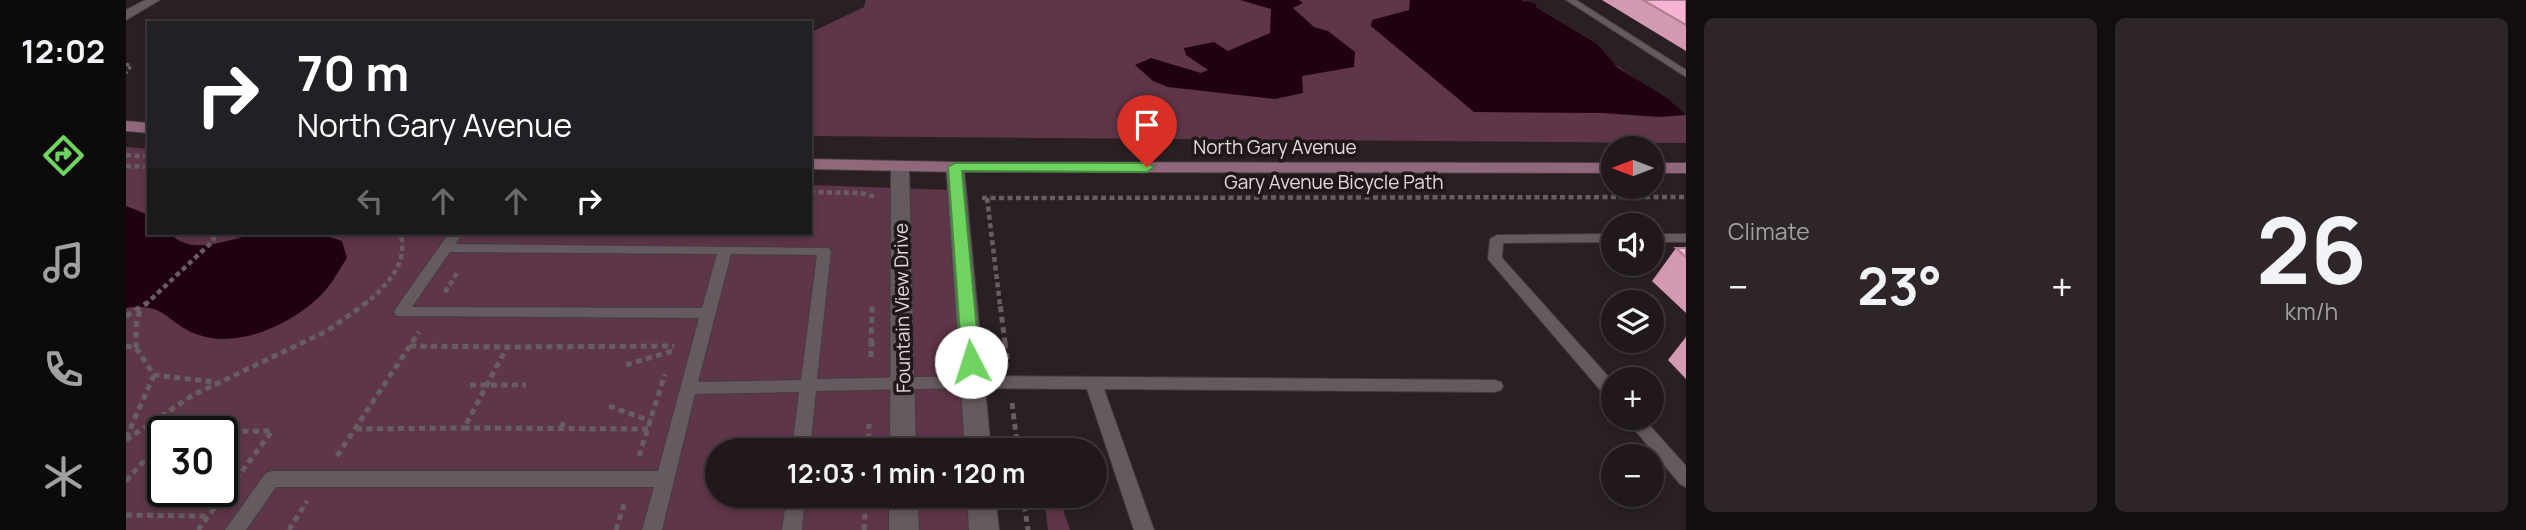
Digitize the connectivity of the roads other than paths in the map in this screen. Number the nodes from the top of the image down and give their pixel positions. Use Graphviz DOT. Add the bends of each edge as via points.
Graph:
graph roads {
  1 [pos="154,0"];
  2 [pos="1570,0"];
  3 [pos="126,16"];
  4 [pos="1686,74"];
  5 [pos="126,126"];
  6 [pos="147,128"];
  7 [pos="812,164"];
  8 [pos="900,166"];
  9 [pos="955,167"];
  10 [pos="1601,168"];
  11 [pos="1664,168"];
  12 [pos="1686,168"];
  13 [pos="455,235"];
  14 [pos="1601,238"];
  15 [pos="1664,238"];
  16 [pos="1686,238"];
  17 [pos="445,248"];
  18 [pos="725,250"];
  19 [pos="708,313"];
  20 [pos="1601,380"];
  21 [pos="903,382"];
  22 [pos="972,382"];
  23 [pos="1094,384"];
  24 [pos="1495,386"];
  25 [pos="689,387"];
  26 [pos="808,387"];
  27 [pos="1643,430"];
  28 [pos="802,438"];
  29 [pos="903,438"];
  30 [pos="977,438"];
  31 [pos="665,479"];
  32 [pos="1686,479"];
  33 [pos="795,508"];
  34 [pos="903,508"];
  35 [pos="982,508"];
  36 [pos="235,530"];
  37 [pos="652,530"];
  38 [pos="792,530"];
  39 [pos="904,530"];
  40 [pos="984,530"];
  41 [pos="1144,530"];
  1 -- 3 [label="street"];
  2 -- 4 [label="lane"];
  5 -- 6 [label="street"];
  7 -- 8 [label="street, North Gary Avenue"];
  8 -- 9 [label="street, North Gary Avenue"];
  8 -- 21 [label="street, Fountain View Drive"];
  9 -- 10 [label="street, North Gary Avenue"];
  9 -- 22 [label="street"];
  11 -- 12 [label="street"];
  13 -- 17 [label="lane"];
  14 -- 20 [label="lane" via="1497,239 1495,259"];
  15 -- 16 [label="lane"];
  17 -- 18 [label="lane"];
  17 -- 19 [label="lane" via="401,312"];
  18 -- 19 [label="lane"];
  18 -- 26 [label="lane" via="824,251"];
  19 -- 25 [label="lane"];
  21 -- 22 [label="lane"];
  21 -- 26 [label="lane"];
  21 -- 29 [label="street, Fountain View Drive"];
  22 -- 23 [label="lane"];
  22 -- 30 [label="street"];
  23 -- 24 [label="lane"];
  23 -- 41 [label="lane"];
  25 -- 26 [label="lane"];
  25 -- 31 [label="lane"];
  26 -- 28 [label="lane"];
  27 -- 32 [label="lane"];
  31 -- 36 [label="lane" via="271,479"];
  31 -- 37 [label="lane"];
  33 -- 38 [label="lane"];
  34 -- 39 [label="street"];
  35 -- 40 [label="street"];
}
